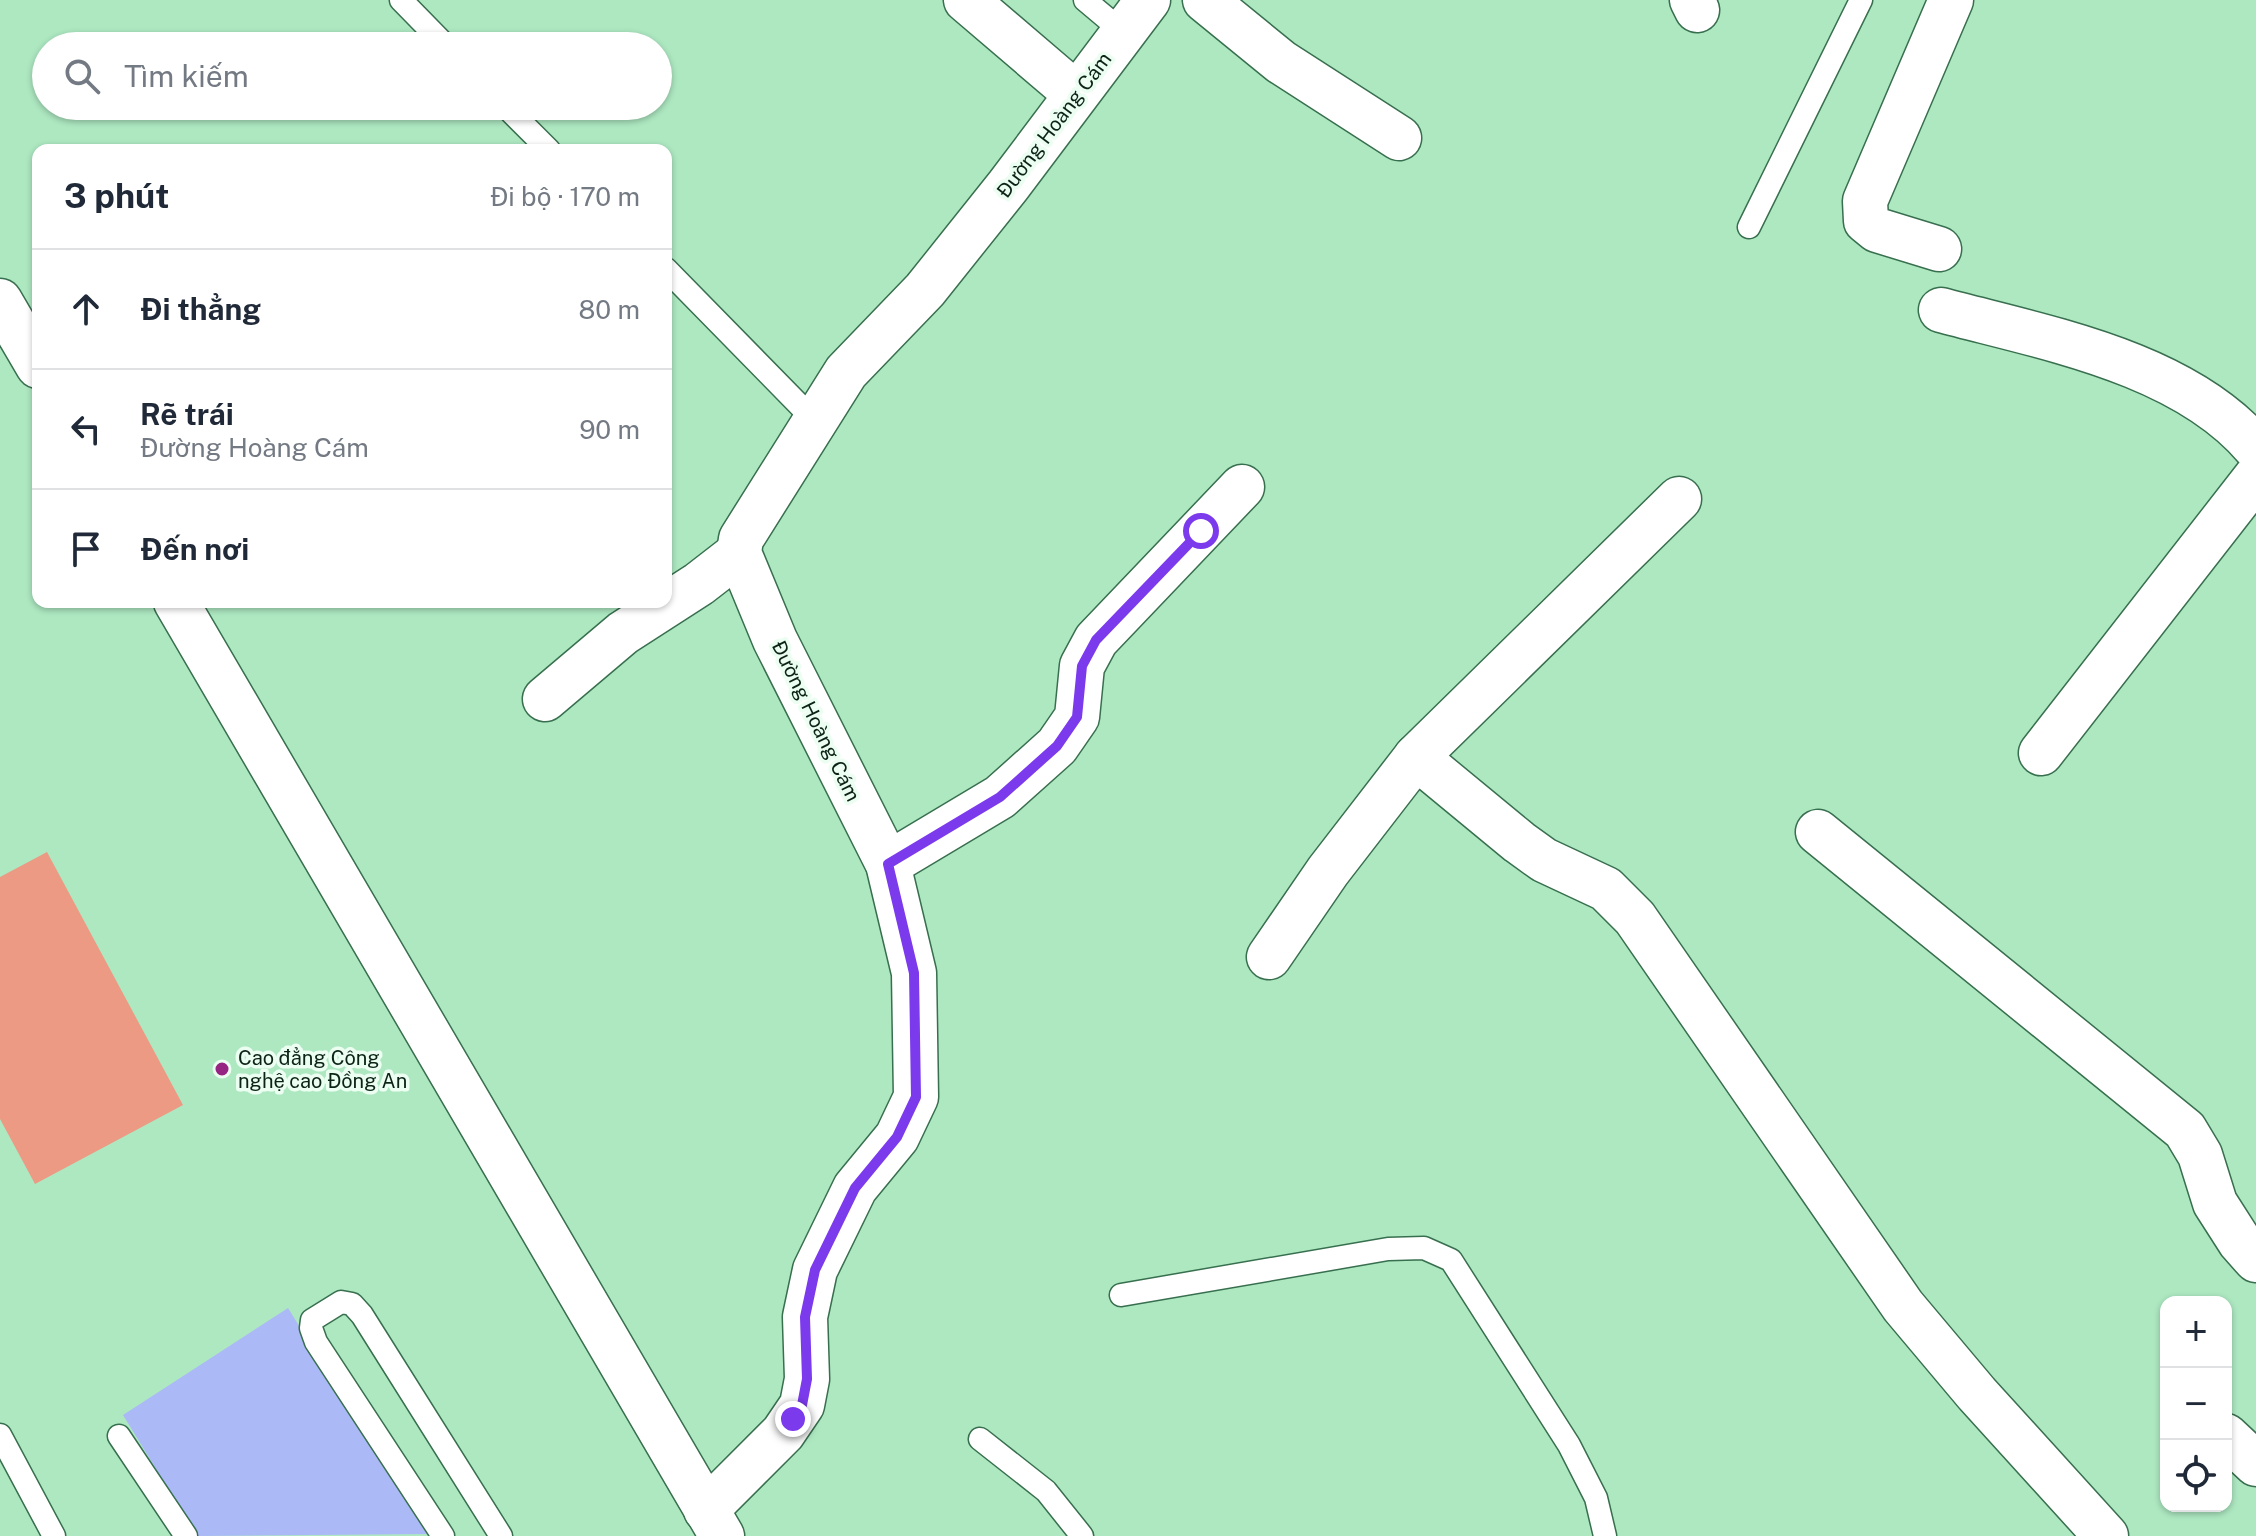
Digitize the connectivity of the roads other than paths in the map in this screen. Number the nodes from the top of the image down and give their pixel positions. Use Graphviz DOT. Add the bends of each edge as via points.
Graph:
graph roads {
  1 [pos="401,0"];
  2 [pos="966,0"];
  3 [pos="1085,0"];
  4 [pos="1205,0"];
  5 [pos="1861,0"];
  6 [pos="1951,0"];
  7 [pos="1135,16"];
  8 [pos="432,32"];
  9 [pos="1076,94"];
  10 [pos="519,120"];
  11 [pos="1399,138"];
  12 [pos="543,144"];
  13 [pos="1749,227"];
  14 [pos="1939,249"];
  15 [pos="672,275"];
  16 [pos="0,301"];
  17 [pos="1941,310"];
  18 [pos="32,356"];
  19 [pos="815,421"];
  20 [pos="2256,448"];
  21 [pos="2256,477"];
  22 [pos="1242,487"];
  23 [pos="1679,499"];
  24 [pos="739,553"];
  25 [pos="672,601"];
  26 [pos="180,608"];
  27 [pos="662,608"];
  28 [pos="545,699"];
  29 [pos="2041,753"];
  30 [pos="1416,757"];
  31 [pos="1818,832"];
  32 [pos="888,864"];
  33 [pos="1269,957"];
  34 [pos="2256,1260"];
  35 [pos="1121,1295"];
  36 [pos="0,1435"];
  37 [pos="119,1436"];
  38 [pos="980,1439"];
  39 [pos="2230,1440"];
  40 [pos="2256,1464"];
  41 [pos="714,1523"];
  42 [pos="54,1536"];
  43 [pos="186,1536"];
  44 [pos="443,1536"];
  45 [pos="501,1536"];
  46 [pos="1082,1536"];
  47 [pos="1605,1536"];
  48 [pos="2106,1536"];
  1 -- 8 [label="lane"];
  2 -- 9 [label="street"];
  3 -- 7 [label="lane"];
  4 -- 11 [label="street" via="1281,62"];
  5 -- 13 [label="lane"];
  6 -- 14 [label="street" via="1865,201 1866,221 1877,230"];
  7 -- 9 [label="street, Đường Hoàng Cám"];
  9 -- 19 [label="street, Đường Hoàng Cám" via="925,290 846,372"];
  10 -- 12 [label="lane"];
  15 -- 19 [label="lane"];
  16 -- 18 [label="street"];
  17 -- 20 [label="street" via="2073,345 2167,379 2241,431"];
  19 -- 24 [label="street, Đường Hoàng Cám" via="741,539"];
  21 -- 29 [label="street"];
  22 -- 32 [label="street" via="1096,640 1082,666 1077,717 1057,746 1000,797"];
  23 -- 30 [label="street"];
  24 -- 25 [label="street"];
  24 -- 32 [label="street, Đường Hoàng Cám" via="775,640"];
  26 -- 41 [label="street"];
  27 -- 28 [label="street" via="623,633"];
  30 -- 33 [label="street"];
  30 -- 48 [label="street" via="1519,842 1606,889 1635,918 1903,1306"];
  31 -- 34 [label="street" via="2185,1130 2200,1155 2215,1203"];
  32 -- 41 [label="street, Đường Hoàng Cám" via="914,973 916,1097 897,1137 855,1188 815,1270 805,1317 807,1379 802,1405"];
  35 -- 47 [label="lane" via="1388,1249 1424,1248 1451,1260 1569,1445 1596,1498"];
  36 -- 42 [label="lane"];
  37 -- 43 [label="lane"];
  38 -- 46 [label="lane" via="1046,1491"];
  39 -- 40 [label="street"];
  44 -- 45 [label="lane" via="316,1342 312,1320 341,1302 352,1304 362,1315"];
}
